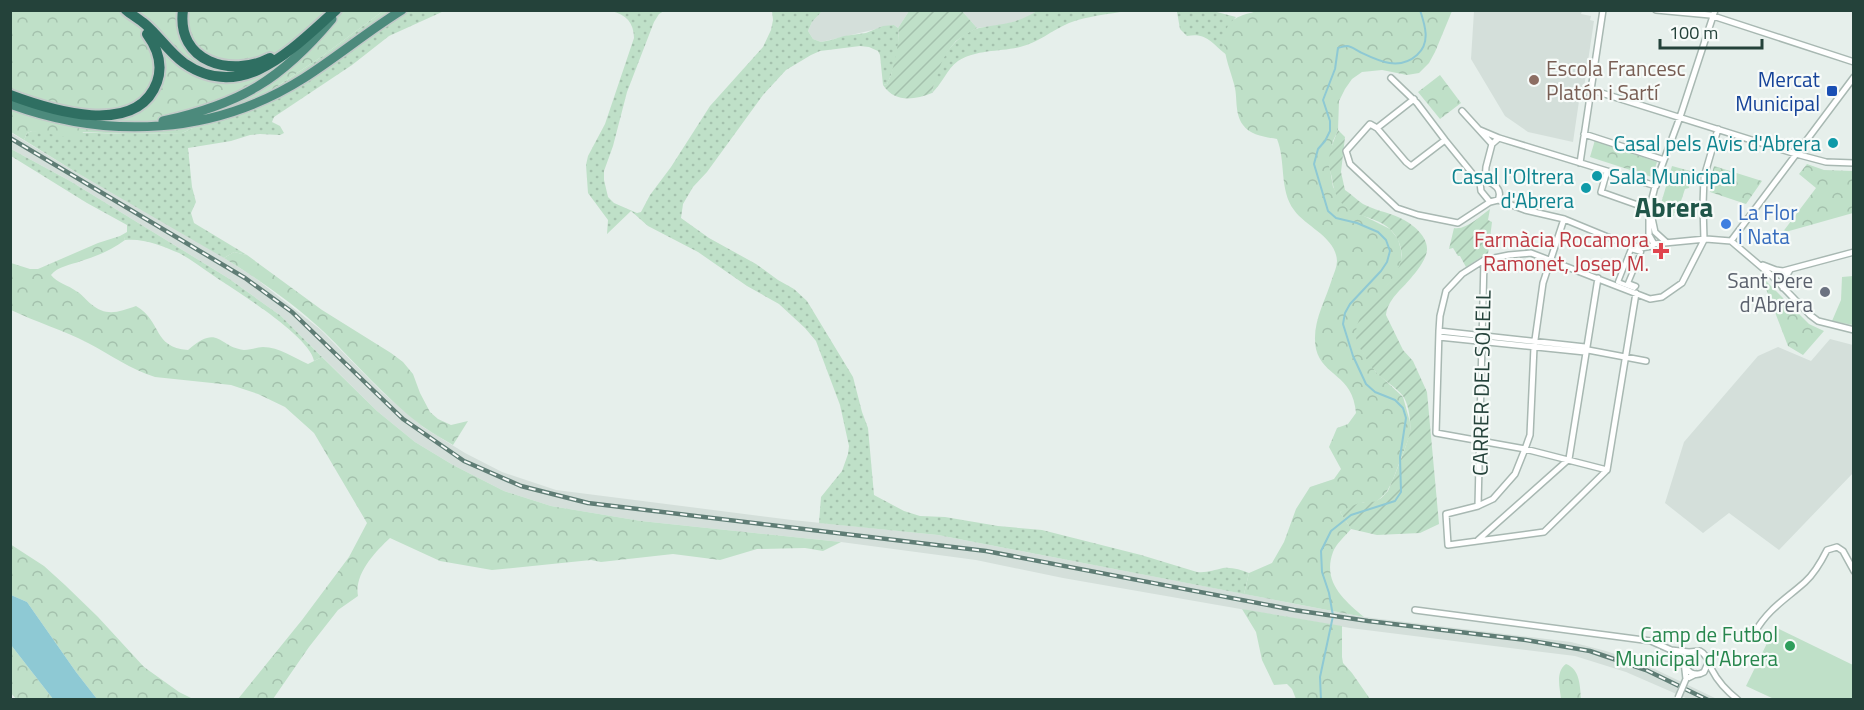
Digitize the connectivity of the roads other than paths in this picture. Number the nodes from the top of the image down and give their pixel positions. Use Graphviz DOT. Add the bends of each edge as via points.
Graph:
graph roads {
  1 [pos="183,10"];
  2 [pos="328,10"];
  3 [pos="338,10"];
  4 [pos="402,10"];
  5 [pos="1603,10"];
  6 [pos="1656,10"];
  7 [pos="1714,13"];
  8 [pos="130,14"];
  9 [pos="1854,62"];
  10 [pos="1854,77"];
  11 [pos="1391,78"];
  12 [pos="1592,90"];
  13 [pos="10,95"];
  14 [pos="1414,99"];
  15 [pos="10,104"];
  16 [pos="1461,111"];
  17 [pos="1680,117"];
  18 [pos="80,122"];
  19 [pos="1377,128"];
  20 [pos="1718,129"];
  21 [pos="1479,130"];
  22 [pos="1584,134"];
  23 [pos="1499,138"];
  24 [pos="1445,140"];
  25 [pos="1492,144"];
  26 [pos="1796,154"];
  27 [pos="1664,160"];
  28 [pos="1580,162"];
  29 [pos="1854,163"];
  30 [pos="1607,171"];
  31 [pos="1483,181"];
  32 [pos="1656,186"];
  33 [pos="1652,198"];
  34 [pos="1498,200"];
  35 [pos="1490,202"];
  36 [pos="1649,209"];
  37 [pos="1564,219"];
  38 [pos="1655,232"];
  39 [pos="1704,240"];
  40 [pos="1731,241"];
  41 [pos="1666,243"];
  42 [pos="1654,244"];
  43 [pos="1641,252"];
  44 [pos="1854,252"];
  45 [pos="1484,260"];
  46 [pos="1550,260"];
  47 [pos="1758,264"];
  48 [pos="1791,269"];
  49 [pos="1598,278"];
  50 [pos="1783,288"];
  51 [pos="1636,293"];
  52 [pos="1854,330"];
  53 [pos="1439,334"];
  54 [pos="1483,334"];
  55 [pos="1482,342"];
  56 [pos="1534,344"];
  57 [pos="1586,350"];
  58 [pos="1626,357"];
  59 [pos="1646,361"];
  60 [pos="1480,441"];
  61 [pos="1525,449"];
  62 [pos="1569,459"];
  63 [pos="1607,470"];
  64 [pos="1478,506"];
  65 [pos="1478,540"];
  66 [pos="1854,571"];
  67 [pos="1415,610"];
  68 [pos="1755,632"];
  69 [pos="1671,650"];
  70 [pos="1689,652"];
  71 [pos="1684,661"];
  72 [pos="1708,662"];
  73 [pos="1686,668"];
  74 [pos="1698,674"];
  75 [pos="1715,675"];
  76 [pos="1686,679"];
  77 [pos="1678,699"];
  78 [pos="1738,699"];
  1 -- 2 [label="highway" via="184,33 193,48 208,61 234,67 255,64 277,54"];
  3 -- 8 [label="highway" via="268,65 247,75 227,77 209,75 185,64"];
  3 -- 18 [label="highway" via="289,64 231,100 161,122"];
  4 -- 18 [label="highway" via="304,78 246,107 173,126 113,128"];
  5 -- 12 [label="street"];
  6 -- 7 [label="street"];
  7 -- 9 [label="street"];
  7 -- 17 [label="street"];
  8 -- 13 [label="highway" via="154,45 160,65 155,87 134,108 110,116 77,113"];
  10 -- 26 [label="street"];
  11 -- 14 [label="street"];
  12 -- 17 [label="street"];
  12 -- 22 [label="street"];
  14 -- 19 [label="street"];
  14 -- 24 [label="street"];
  15 -- 18 [label="highway"];
  16 -- 21 [label="street"];
  17 -- 20 [label="street"];
  17 -- 27 [label="street"];
  19 -- 24 [label="street" via="1411,166"];
  19 -- 35 [label="street" via="1370,124 1346,151 1350,164 1397,208 1458,223"];
  20 -- 26 [label="street"];
  20 -- 39 [label="street" via="1704,177"];
  21 -- 23 [label="street"];
  21 -- 25 [label="street"];
  22 -- 27 [label="street"];
  22 -- 28 [label="street"];
  23 -- 25 [label="street"];
  23 -- 28 [label="street"];
  24 -- 31 [label="street"];
  25 -- 31 [label="street"];
  26 -- 29 [label="street" via="1826,162"];
  26 -- 40 [label="street"];
  27 -- 32 [label="street"];
  28 -- 30 [label="street"];
  30 -- 32 [label="street"];
  30 -- 36 [label="street" via="1601,192"];
  31 -- 34 [label="street" via="1498,189"];
  31 -- 35 [label="street" via="1481,191"];
  32 -- 33 [label="street"];
  33 -- 36 [label="street"];
  33 -- 38 [label="street"];
  34 -- 35 [label="street"];
  34 -- 37 [label="street"];
  36 -- 42 [label="street" via="1649,235"];
  37 -- 42 [label="street" via="1641,248"];
  37 -- 46 [label="street"];
  38 -- 41 [label="street"];
  38 -- 42 [label="street"];
  39 -- 40 [label="street"];
  39 -- 41 [label="street"];
  39 -- 51 [label="street" via="1682,283 1662,297 1650,299"];
  40 -- 47 [label="street"];
  41 -- 42 [label="street"];
  43 -- 43 [label="street" via="1631,249 1618,282 1636,286 1628,283"];
  44 -- 48 [label="street"];
  45 -- 46 [label="street" via="1531,253"];
  45 -- 53 [label="street" via="1462,274 1446,291"];
  45 -- 54 [label="street, CARRER DEL SOLELL"];
  46 -- 49 [label="street"];
  46 -- 56 [label="street"];
  47 -- 48 [label="street" via="1776,270"];
  47 -- 50 [label="street"];
  48 -- 50 [label="street"];
  49 -- 51 [label="street"];
  49 -- 57 [label="street"];
  50 -- 52 [label="street" via="1818,321"];
  51 -- 58 [label="street"];
  53 -- 54 [label="street"];
  53 -- 55 [label="street"];
  53 -- 60 [label="street" via="1436,434"];
  54 -- 55 [label="street, CARRER DEL SOLELL"];
  54 -- 56 [label="street"];
  55 -- 56 [label="street"];
  55 -- 60 [label="street, CARRER DEL SOLELL"];
  56 -- 57 [label="street"];
  56 -- 61 [label="street" via="1530,435"];
  57 -- 58 [label="street"];
  57 -- 62 [label="street"];
  58 -- 59 [label="street"];
  58 -- 63 [label="street"];
  60 -- 61 [label="street"];
  60 -- 64 [label="street, CARRER DEL SOLELL"];
  61 -- 62 [label="street"];
  61 -- 64 [label="street" via="1515,474 1493,499"];
  62 -- 63 [label="street"];
  62 -- 65 [label="street"];
  63 -- 65 [label="street" via="1544,532"];
  64 -- 65 [label="street" via="1446,514 1448,545"];
  66 -- 68 [label="street" via="1843,551 1837,547 1827,550 1818,568 1763,618"];
  67 -- 69 [label="street" via="1651,641"];
  69 -- 70 [label="street"];
  69 -- 71 [label="street"];
  70 -- 71 [label="street"];
  70 -- 72 [label="street" via="1700,651"];
  71 -- 73 [label="street"];
  72 -- 74 [label="street" via="1707,669"];
  72 -- 75 [label="street"];
  73 -- 74 [label="street"];
  73 -- 76 [label="street"];
  74 -- 75 [label="street"];
  74 -- 76 [label="street"];
  75 -- 78 [label="street"];
  76 -- 77 [label="street, bridge"];
}
